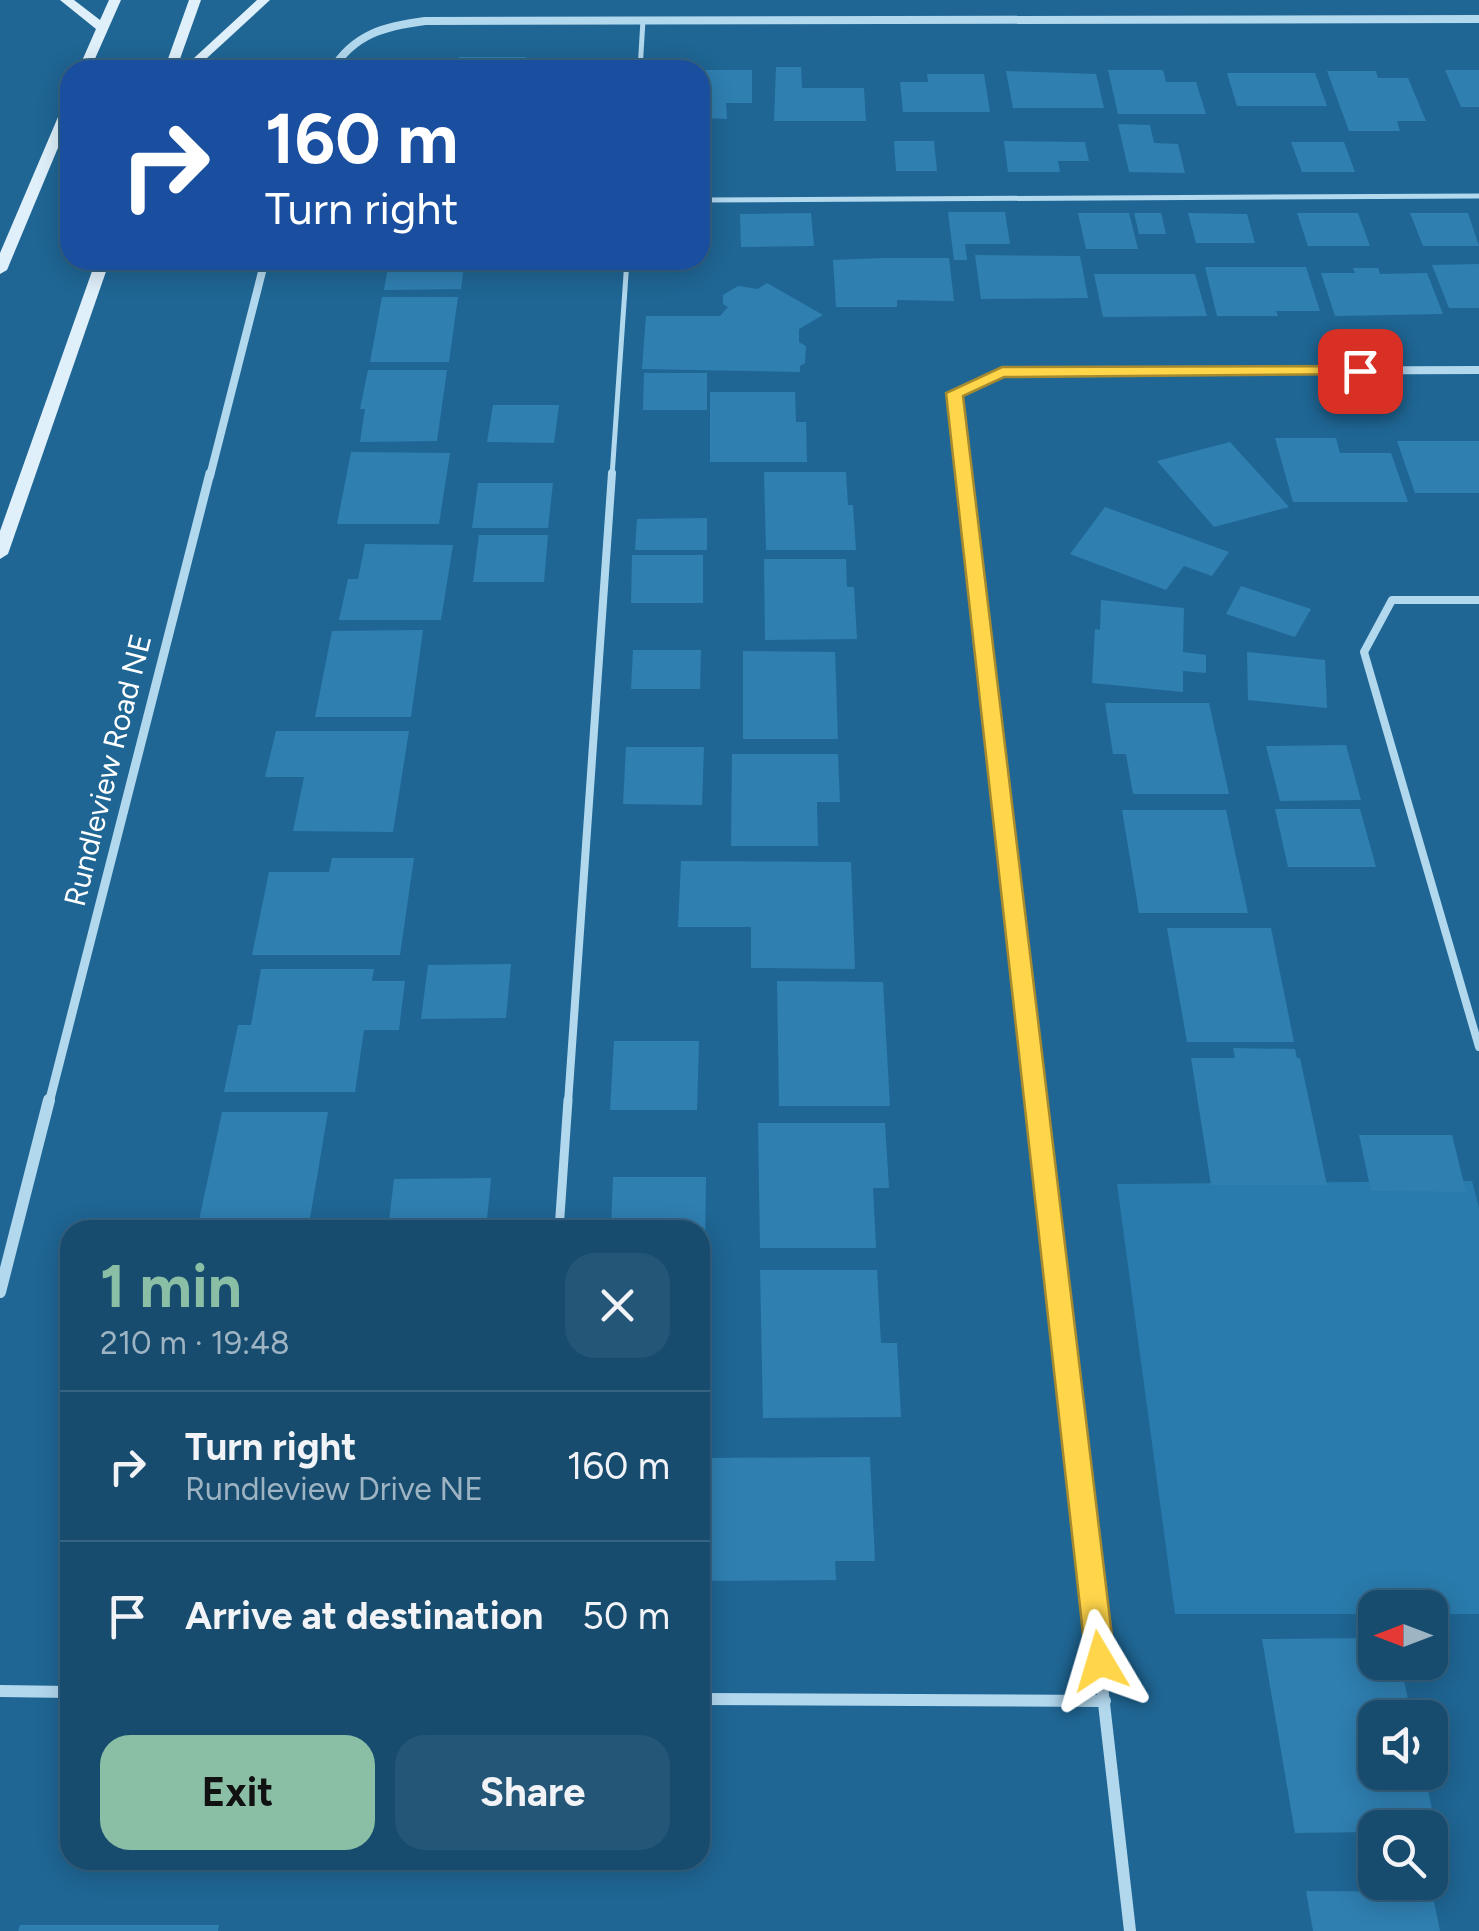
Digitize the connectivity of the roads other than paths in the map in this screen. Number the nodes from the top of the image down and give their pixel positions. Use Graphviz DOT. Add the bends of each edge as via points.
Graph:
graph roads {
  1 [pos="66,0"];
  2 [pos="115,0"];
  3 [pos="195,0"];
  4 [pos="264,0"];
  5 [pos="1479,18"];
  6 [pos="642,20"];
  7 [pos="102,26"];
  8 [pos="88,60"];
  9 [pos="174,60"];
  10 [pos="198,60"];
  11 [pos="337,60"];
  12 [pos="640,60"];
  13 [pos="60,127"];
  14 [pos="1479,196"];
  15 [pos="710,200"];
  16 [pos="0,270"];
  17 [pos="99,270"];
  18 [pos="262,270"];
  19 [pos="627,270"];
  20 [pos="1479,370"];
  21 [pos="0,554"];
  22 [pos="1479,600"];
  23 [pos="1479,1047"];
  24 [pos="560,1220"];
  25 [pos="0,1292"];
  26 [pos="0,1692"];
  27 [pos="60,1692"];
  28 [pos="710,1699"];
  29 [pos="1105,1701"];
  30 [pos="1130,1931"];
  1 -- 7 [label="main road"];
  2 -- 7 [label="main road"];
  3 -- 9 [label="main road"];
  4 -- 10 [label="main road"];
  5 -- 6 [label="street"];
  6 -- 11 [label="street" via="424,20 375,27"];
  6 -- 12 [label="lane"];
  7 -- 8 [label="main road"];
  13 -- 16 [label="main road"];
  14 -- 15 [label="lane"];
  17 -- 21 [label="main road"];
  18 -- 25 [label="street, Rundleview Road NE"];
  19 -- 24 [label="lane"];
  20 -- 29 [label="street" via="1002,372 954,393"];
  22 -- 23 [label="lane" via="1392,600 1364,652"];
  26 -- 27 [label="street"];
  28 -- 29 [label="street"];
  29 -- 30 [label="street"];
}
